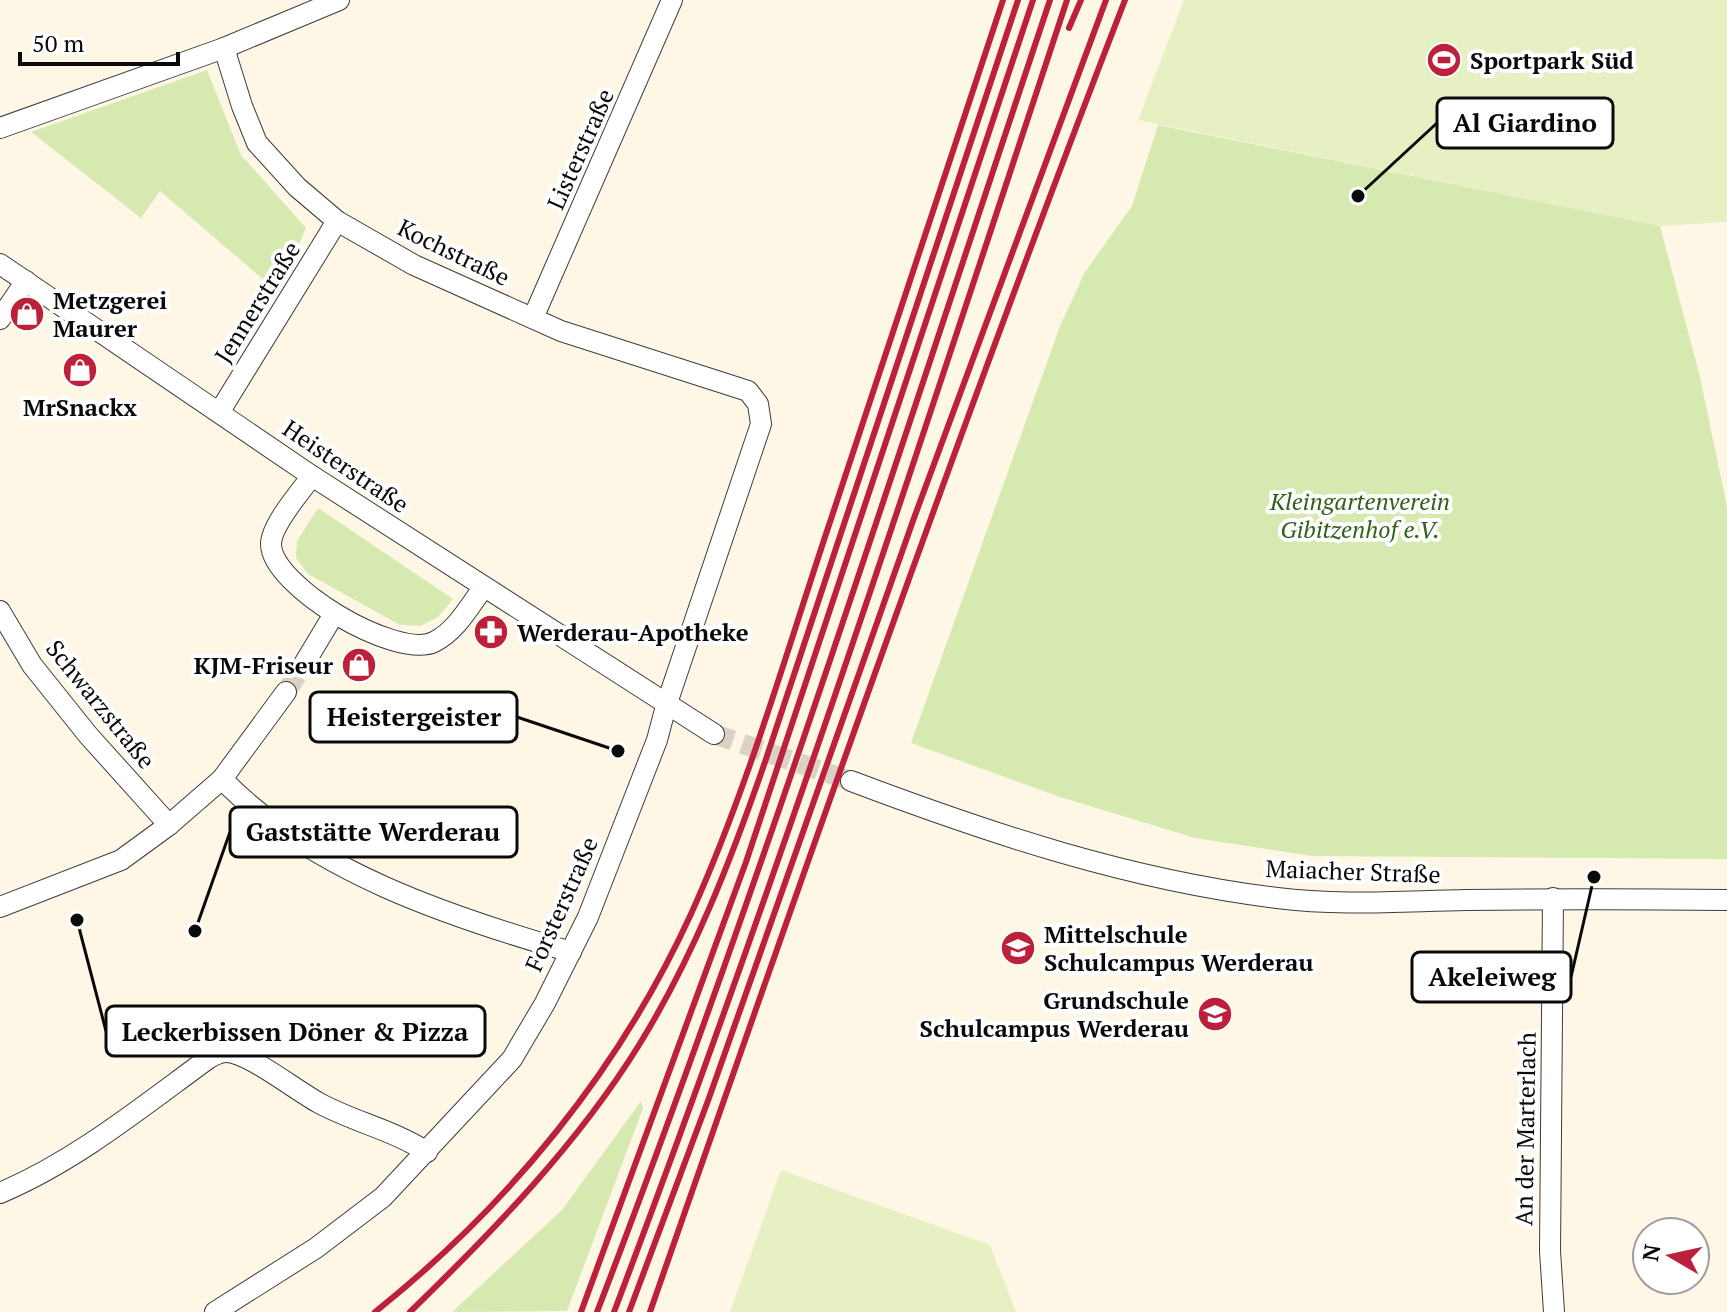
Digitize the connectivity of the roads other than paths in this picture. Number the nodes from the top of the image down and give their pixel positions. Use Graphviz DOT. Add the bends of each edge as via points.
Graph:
graph roads {
  1 [pos="339,0"];
  2 [pos="672,0"];
  3 [pos="224,48"];
  4 [pos="0,128"];
  5 [pos="337,221"];
  6 [pos="0,264"];
  7 [pos="26,281"];
  8 [pos="533,318"];
  9 [pos="0,319"];
  10 [pos="752,394"];
  11 [pos="220,411"];
  12 [pos="312,476"];
  13 [pos="483,588"];
  14 [pos="0,611"];
  15 [pos="334,614"];
  16 [pos="304,664"];
  17 [pos="286,692"];
  18 [pos="666,706"];
  19 [pos="714,734"];
  20 [pos="222,779"];
  21 [pos="851,781"];
  22 [pos="169,825"];
  23 [pos="1553,898"];
  24 [pos="1727,900"];
  25 [pos="0,907"];
  26 [pos="571,952"];
  27 [pos="427,1152"];
  28 [pos="0,1193"];
  29 [pos="215,1312"];
  30 [pos="1554,1312"];
  1 -- 3 [label="street"];
  2 -- 8 [label="street, Listerstraße"];
  3 -- 4 [label="street"];
  3 -- 5 [label="street, Kochstraße" via="257,143"];
  5 -- 8 [label="street, Kochstraße" via="414,265"];
  5 -- 11 [label="street, Jennerstraße"];
  6 -- 7 [label="street, Heisterstraße"];
  7 -- 9 [label="street"];
  7 -- 11 [label="street, Heisterstraße"];
  8 -- 10 [label="street, Kochstraße"];
  10 -- 18 [label="street, Forsterstraße" via="761,424"];
  11 -- 12 [label="street, Heisterstraße"];
  12 -- 13 [label="street, Heisterstraße"];
  12 -- 15 [label="street" via="271,543 283,572"];
  13 -- 15 [label="street" via="452,629 433,643 413,647"];
  13 -- 18 [label="street, Heisterstraße"];
  14 -- 22 [label="street, Schwarzstraße" via="32,665"];
  15 -- 16 [label="street"];
  17 -- 20 [label="street"];
  18 -- 19 [label="street"];
  18 -- 26 [label="street, Forsterstraße"];
  20 -- 22 [label="street"];
  20 -- 26 [label="street" via="283,830 348,869 446,911"];
  21 -- 23 [label="street, Maiacher Straße" via="1092,863 1226,890 1304,900"];
  22 -- 25 [label="street" via="121,860"];
  23 -- 24 [label="street, Maiacher Straße"];
  23 -- 30 [label="street, An der Marterlach"];
  26 -- 27 [label="street, Forsterstraße" via="512,1059"];
  27 -- 28 [label="street" via="403,1136 322,1105 248,1060 221,1052 87,1145"];
  27 -- 29 [label="street, Forsterstraße" via="383,1197 316,1248"];
}
